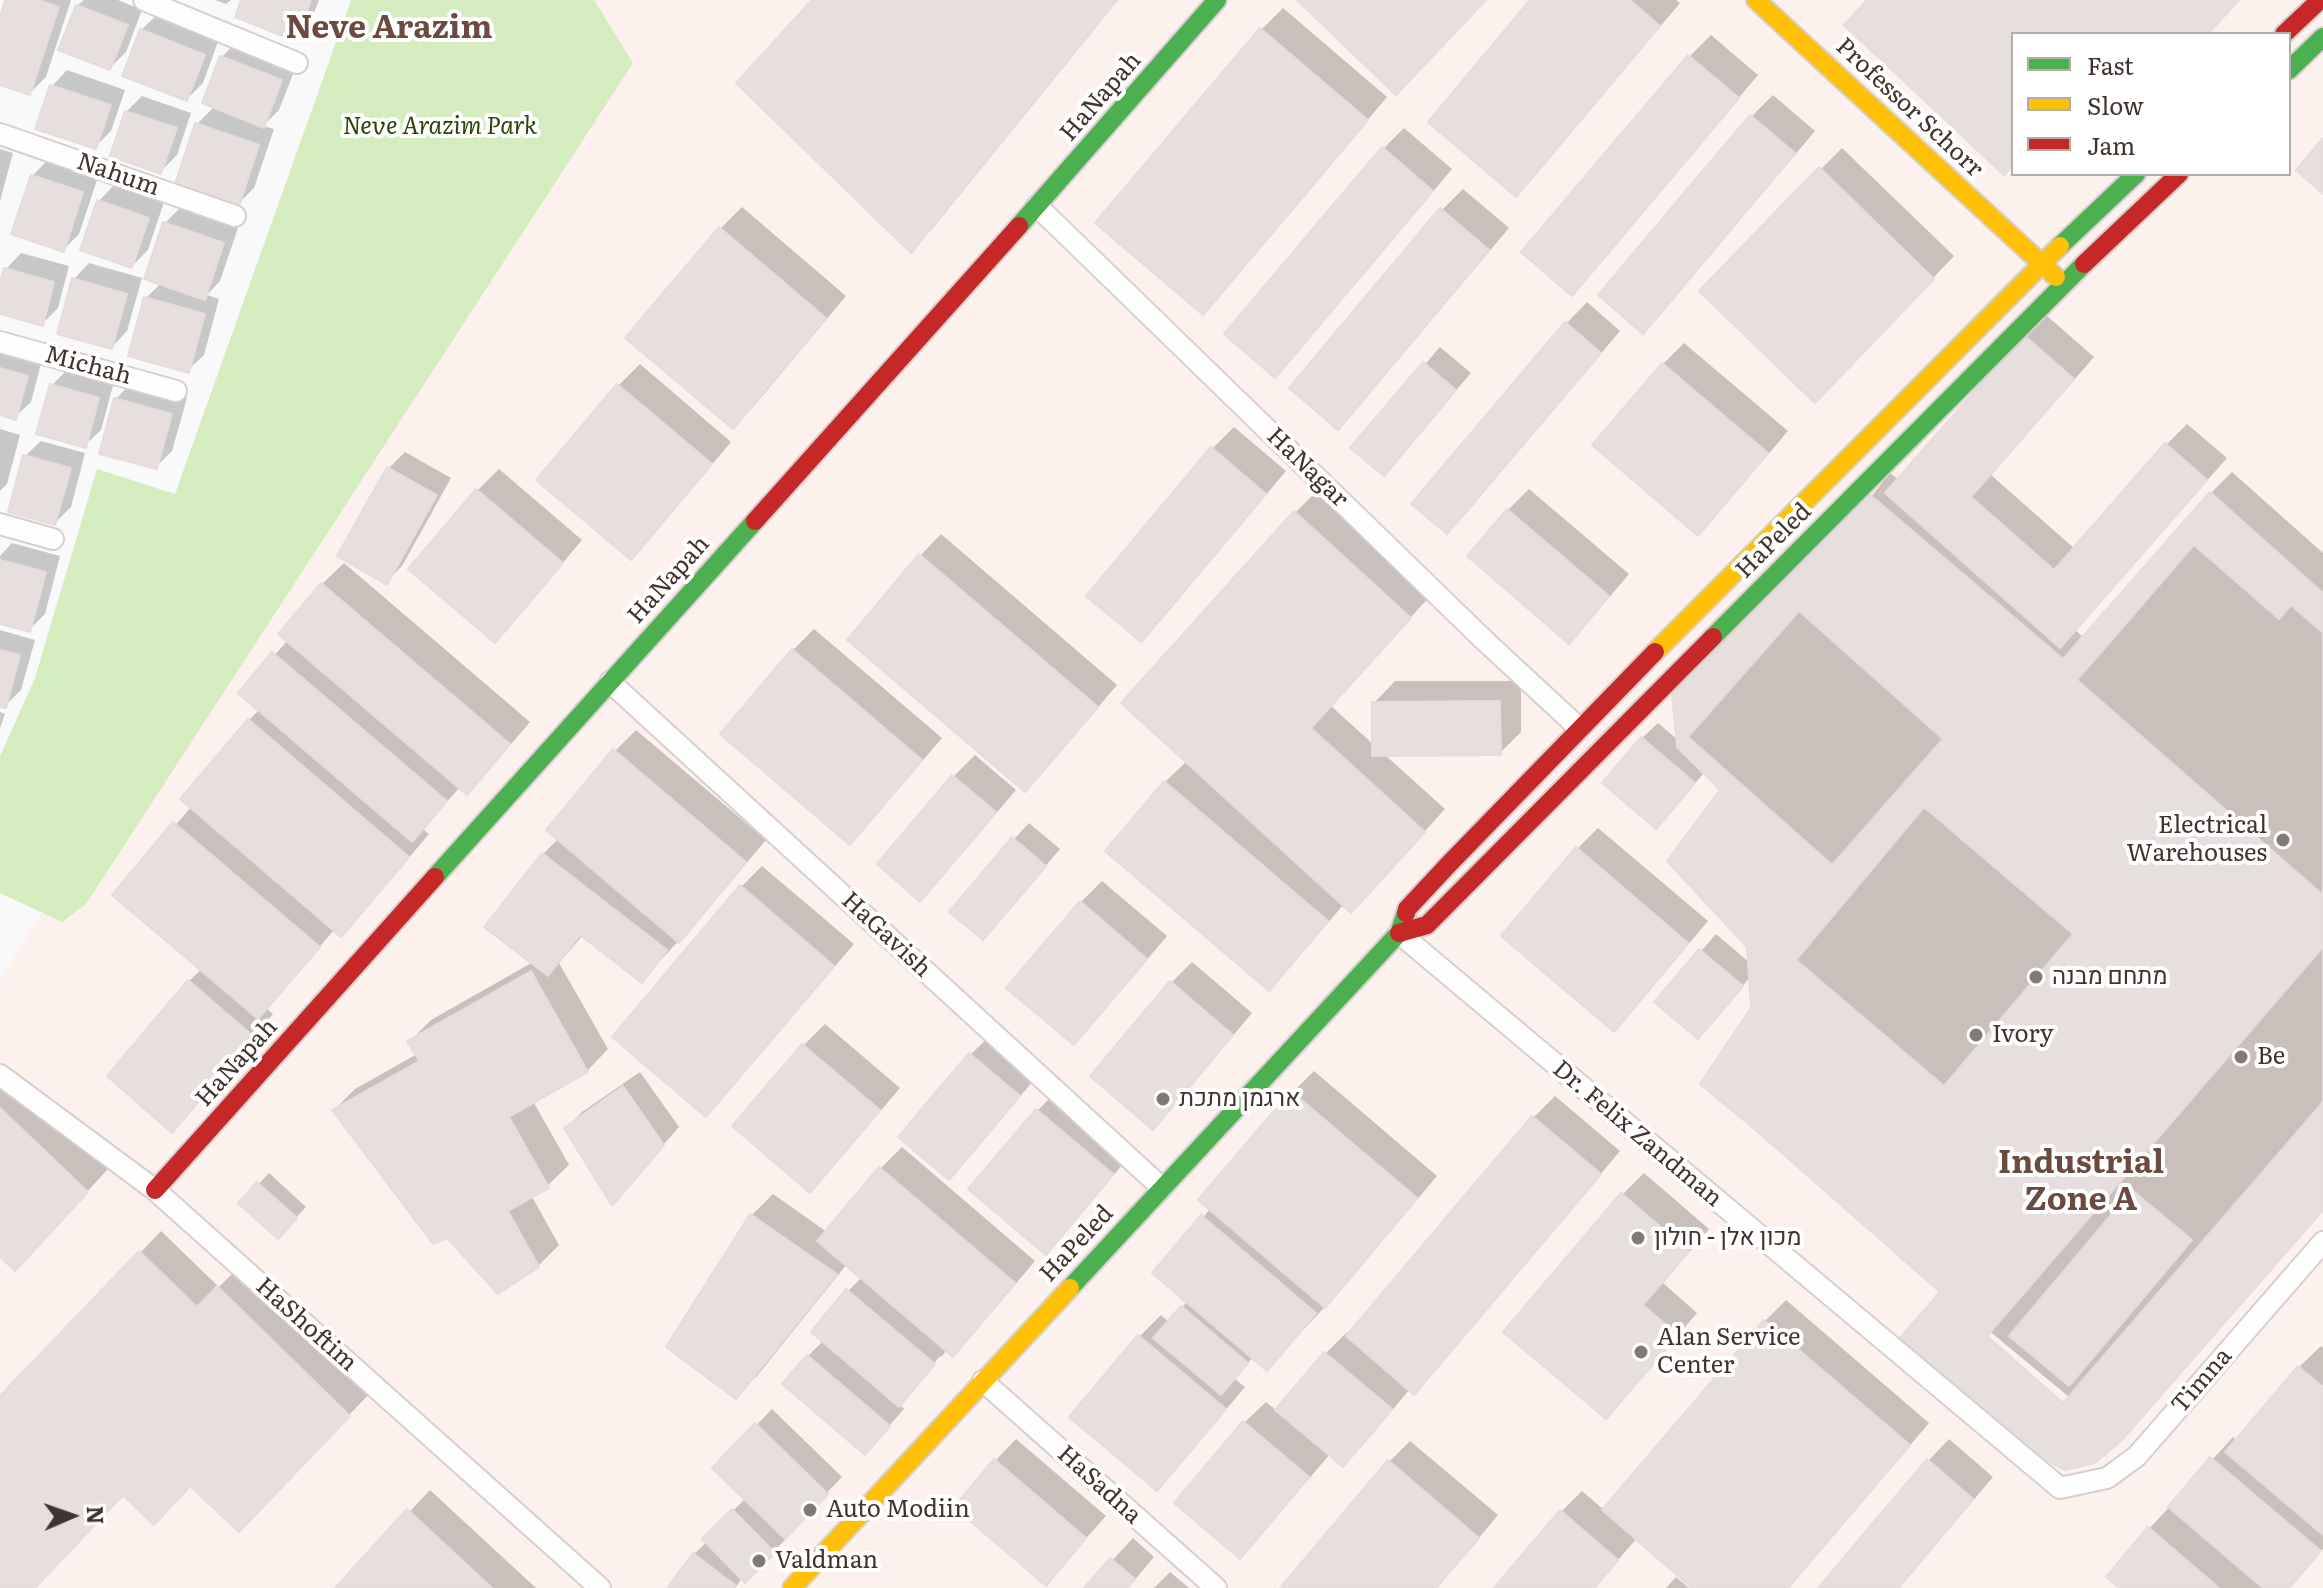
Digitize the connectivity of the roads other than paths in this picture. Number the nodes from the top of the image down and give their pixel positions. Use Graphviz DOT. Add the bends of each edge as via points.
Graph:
graph roads {
  1 [pos="144,0"];
  2 [pos="1217,0"];
  3 [pos="1756,0"];
  4 [pos="2320,0"];
  5 [pos="2286,32"];
  6 [pos="2323,37"];
  7 [pos="297,63"];
  8 [pos="2291,68"];
  9 [pos="0,134"];
  10 [pos="2134,176"];
  11 [pos="2177,176"];
  12 [pos="1037,206"];
  13 [pos="235,216"];
  14 [pos="2042,263"];
  15 [pos="2063,284"];
  16 [pos="0,342"];
  17 [pos="176,391"];
  18 [pos="0,524"];
  19 [pos="53,539"];
  20 [pos="610,682"];
  21 [pos="1579,728"];
  22 [pos="1399,933"];
  23 [pos="0,1075"];
  24 [pos="1162,1188"];
  25 [pos="155,1190"];
  26 [pos="2323,1242"];
  27 [pos="983,1381"];
  28 [pos="2060,1488"];
  29 [pos="600,1588"];
  30 [pos="792,1588"];
  31 [pos="1216,1588"];
  1 -- 7 [label="street"];
  2 -- 12 [label="street, HaNapah"];
  3 -- 14 [label="street, Professor Schorr"];
  4 -- 5 [label="street"];
  6 -- 8 [label="street"];
  9 -- 13 [label="street, Nahum"];
  10 -- 14 [label="street, HaPeled"];
  11 -- 15 [label="street, HaPeled"];
  12 -- 20 [label="street, HaNapah"];
  12 -- 21 [label="street, HaNagar"];
  14 -- 15 [label="street, Professor Schorr"];
  14 -- 21 [label="street, HaPeled"];
  15 -- 22 [label="street, HaPeled" via="1427,925"];
  16 -- 17 [label="street, Michah"];
  18 -- 19 [label="street"];
  20 -- 24 [label="street, HaGavish"];
  20 -- 25 [label="street, HaNapah"];
  21 -- 22 [label="street, HaPeled" via="1407,909"];
  22 -- 24 [label="street, HaPeled"];
  22 -- 28 [label="street, Dr. Felix Zandman"];
  23 -- 25 [label="street, HaShoftim"];
  24 -- 27 [label="street, HaPeled"];
  25 -- 29 [label="street, HaShoftim"];
  26 -- 28 [label="street, Timna" via="2137,1456 2107,1478"];
  27 -- 30 [label="street, HaPeled"];
  27 -- 31 [label="street, HaSadna"];
}
